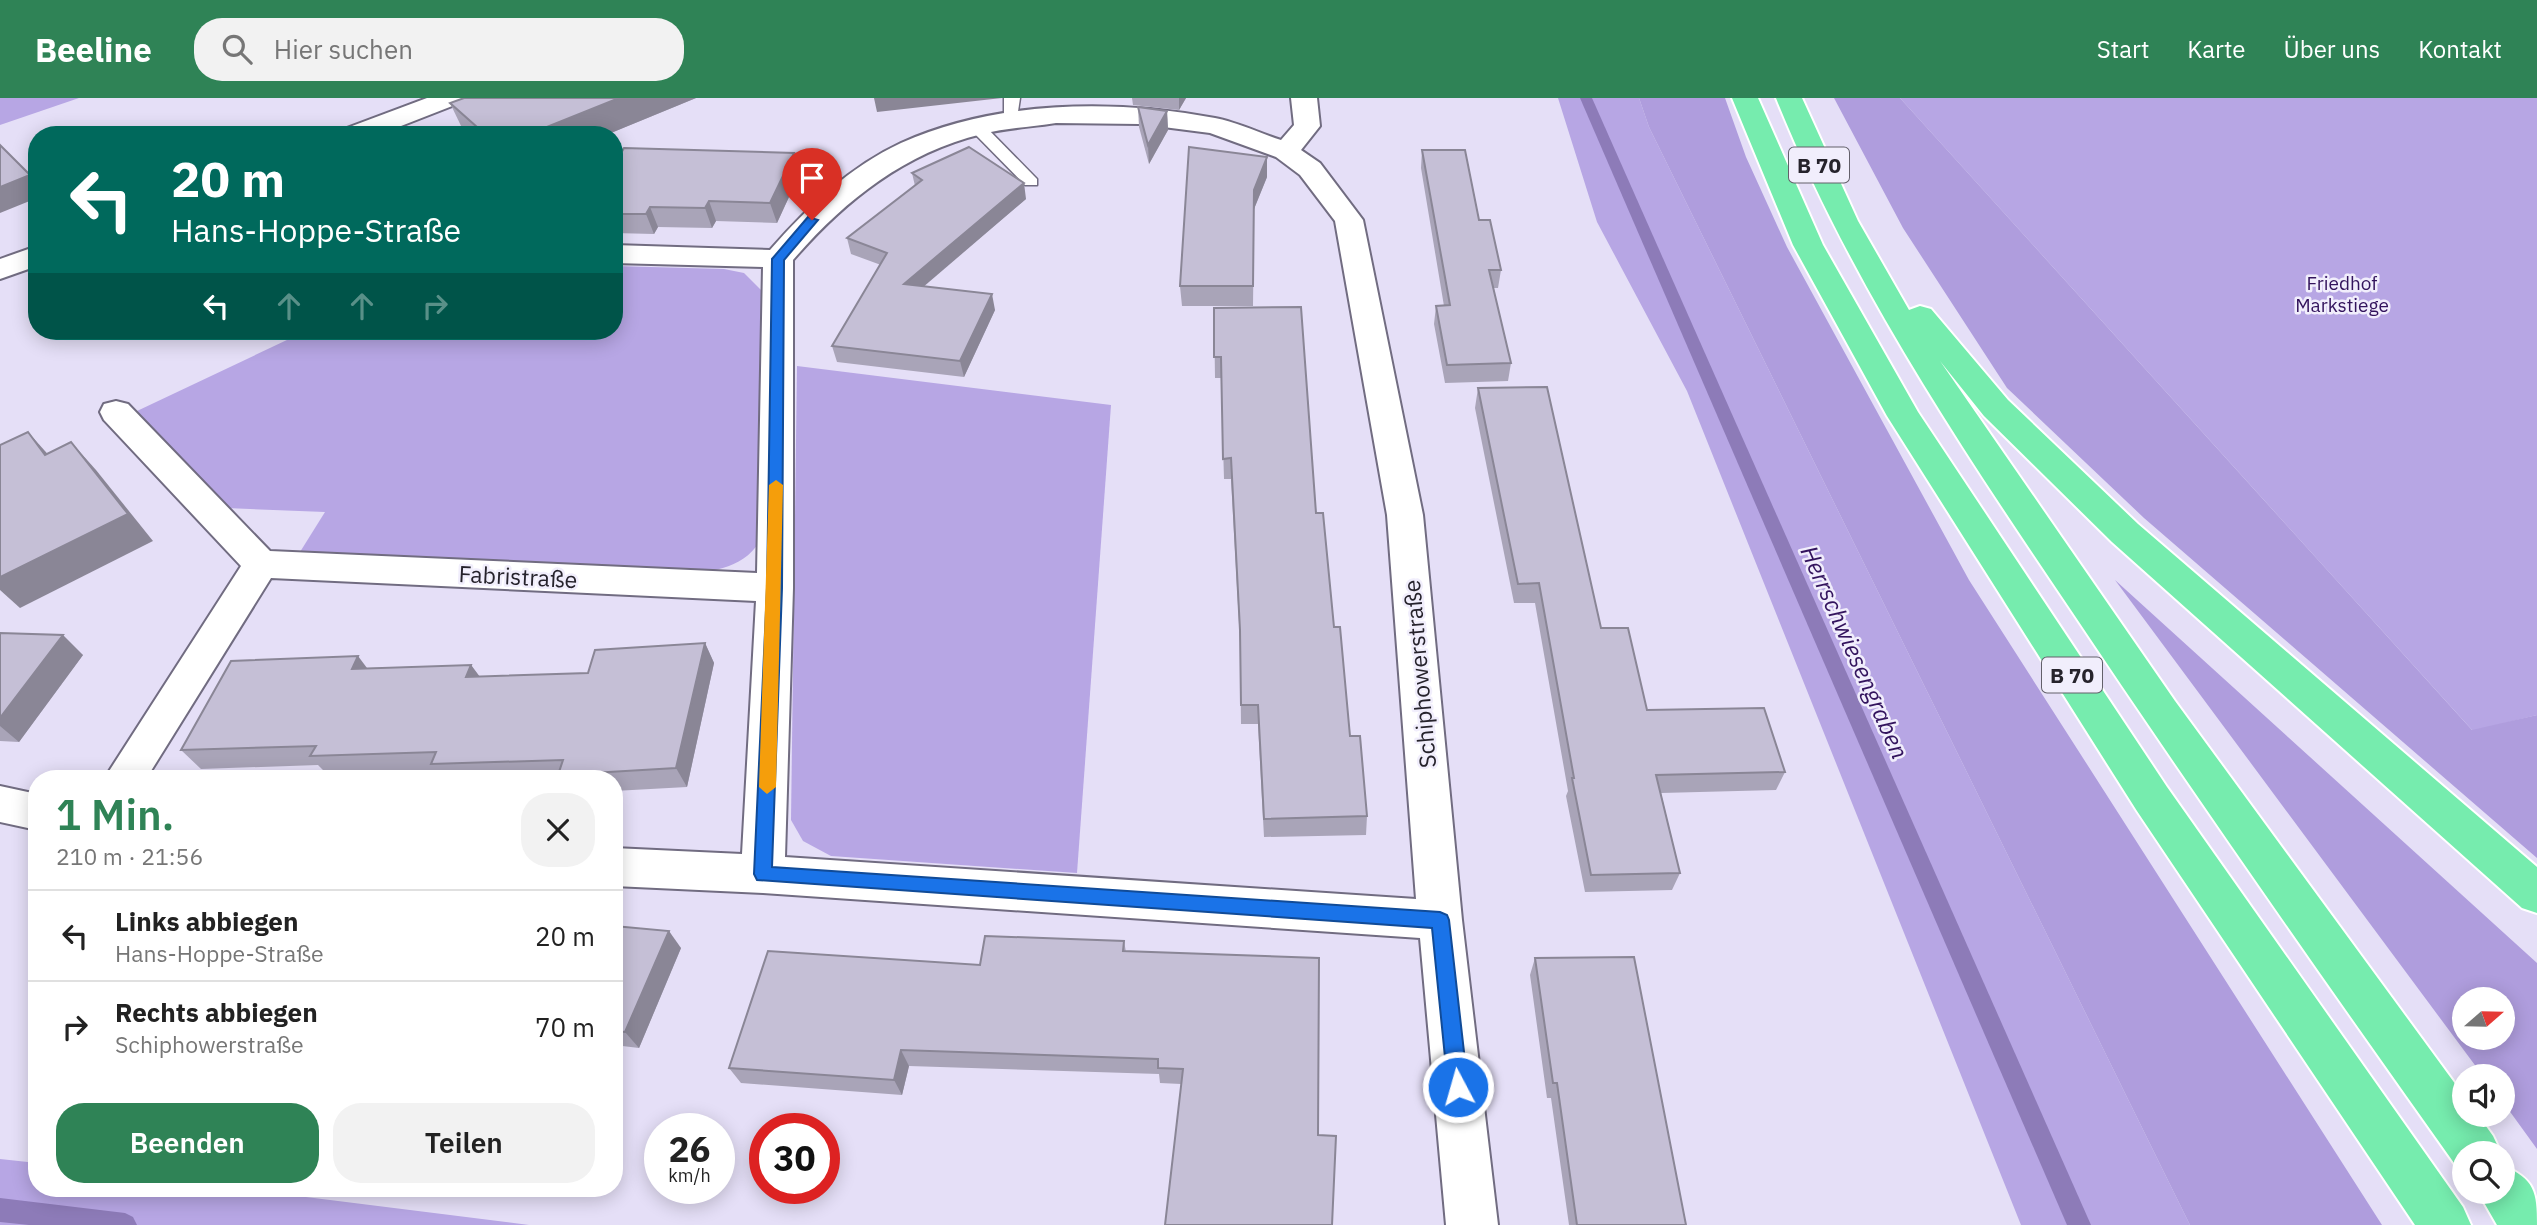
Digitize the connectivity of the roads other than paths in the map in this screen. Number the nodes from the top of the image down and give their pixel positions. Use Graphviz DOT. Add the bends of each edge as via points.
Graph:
graph roads {
  1 [pos="451,98"];
  2 [pos="1304,98"];
  3 [pos="1745,98"];
  4 [pos="1789,98"];
  5 [pos="1011,110"];
  6 [pos="376,126"];
  7 [pos="977,127"];
  8 [pos="1286,151"];
  9 [pos="1031,182"];
  10 [pos="1850,231"];
  11 [pos="623,254"];
  12 [pos="28,259"];
  13 [pos="778,259"];
  14 [pos="0,270"];
  15 [pos="116,412"];
  16 [pos="261,564"];
  17 [pos="775,588"];
  18 [pos="130,770"];
  19 [pos="0,804"];
  20 [pos="28,810"];
  21 [pos="623,867"];
  22 [pos="763,874"];
  23 [pos="2537,894"];
  24 [pos="1440,920"];
  25 [pos="2467,1141"];
  26 [pos="2512,1204"];
  27 [pos="1472,1225"];
  28 [pos="2445,1225"];
  29 [pos="2528,1225"];
  1 -- 6 [label="street"];
  2 -- 8 [label="street" via="1307,126"];
  3 -- 28 [label="highway, B 70" via="1808,245 1904,416 2152,799"];
  4 -- 10 [label="highway, B 70"];
  5 -- 7 [label="street, Schiphowerstraße"];
  5 -- 8 [label="street, Schiphowerstraße" via="1140,116 1215,126"];
  7 -- 9 [label="lane"];
  7 -- 13 [label="street, Schiphowerstraße" via="911,149 855,183 812,220"];
  8 -- 24 [label="street, Schiphowerstraße" via="1310,169 1349,220 1405,515"];
  10 -- 23 [label="highway" via="1996,408 2105,514"];
  10 -- 25 [label="highway, B 70" via="1946,397 2173,733"];
  11 -- 13 [label="street"];
  12 -- 14 [label="street"];
  13 -- 17 [label="street"];
  15 -- 16 [label="street"];
  16 -- 17 [label="street, Fabristraße"];
  16 -- 18 [label="street"];
  17 -- 22 [label="street"];
  19 -- 20 [label="street"];
  21 -- 22 [label="street"];
  22 -- 24 [label="street"];
  24 -- 27 [label="street, Schiphowerstraße"];
  26 -- 29 [label="highway"];
}
